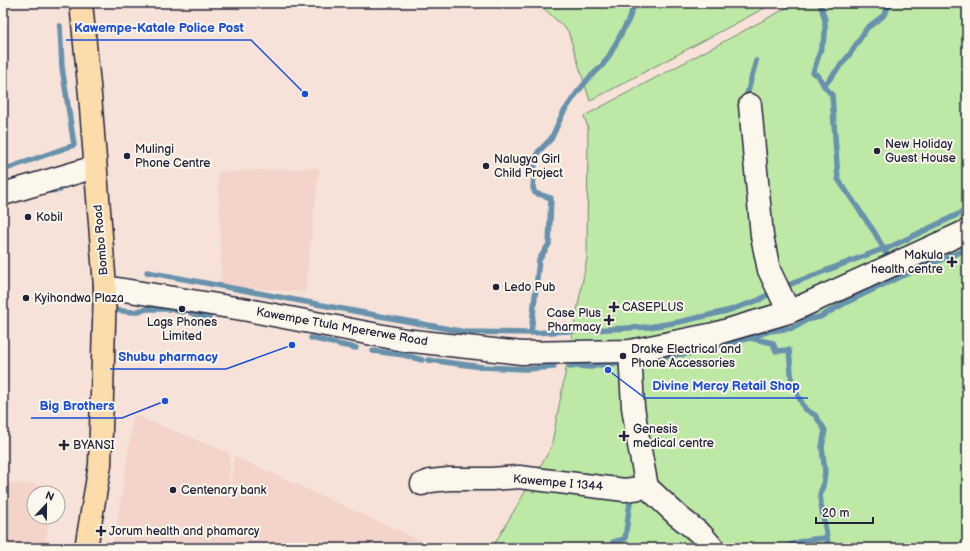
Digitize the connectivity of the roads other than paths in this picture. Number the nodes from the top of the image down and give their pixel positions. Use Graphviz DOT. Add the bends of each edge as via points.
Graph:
graph roads {
  1 [pos="81,3"];
  2 [pos="750,105"];
  3 [pos="95,167"];
  4 [pos="3,194"];
  5 [pos="967,231"];
  6 [pos="105,287"];
  7 [pos="789,312"];
  8 [pos="630,350"];
  9 [pos="422,484"];
  10 [pos="647,487"];
  11 [pos="86,548"];
  12 [pos="713,548"];
  1 -- 3 [label="main road, Bombo Road"];
  2 -- 7 [label="street" via="765,256"];
  3 -- 4 [label="street"];
  3 -- 6 [label="main road, Bombo Road"];
  5 -- 7 [label="street, Kawempe Ttula Mpererwe Road"];
  6 -- 8 [label="street, Kawempe Ttula Mpererwe Road" via="248,310 404,340 522,353"];
  6 -- 11 [label="main road, Bombo Road" via="100,465"];
  7 -- 8 [label="street, Kawempe Ttula Mpererwe Road" via="714,334"];
  8 -- 10 [label="street" via="633,406"];
  9 -- 10 [label="street, Kawempe I 1344" via="449,479 519,477 625,490"];
  10 -- 12 [label="street"];
}
